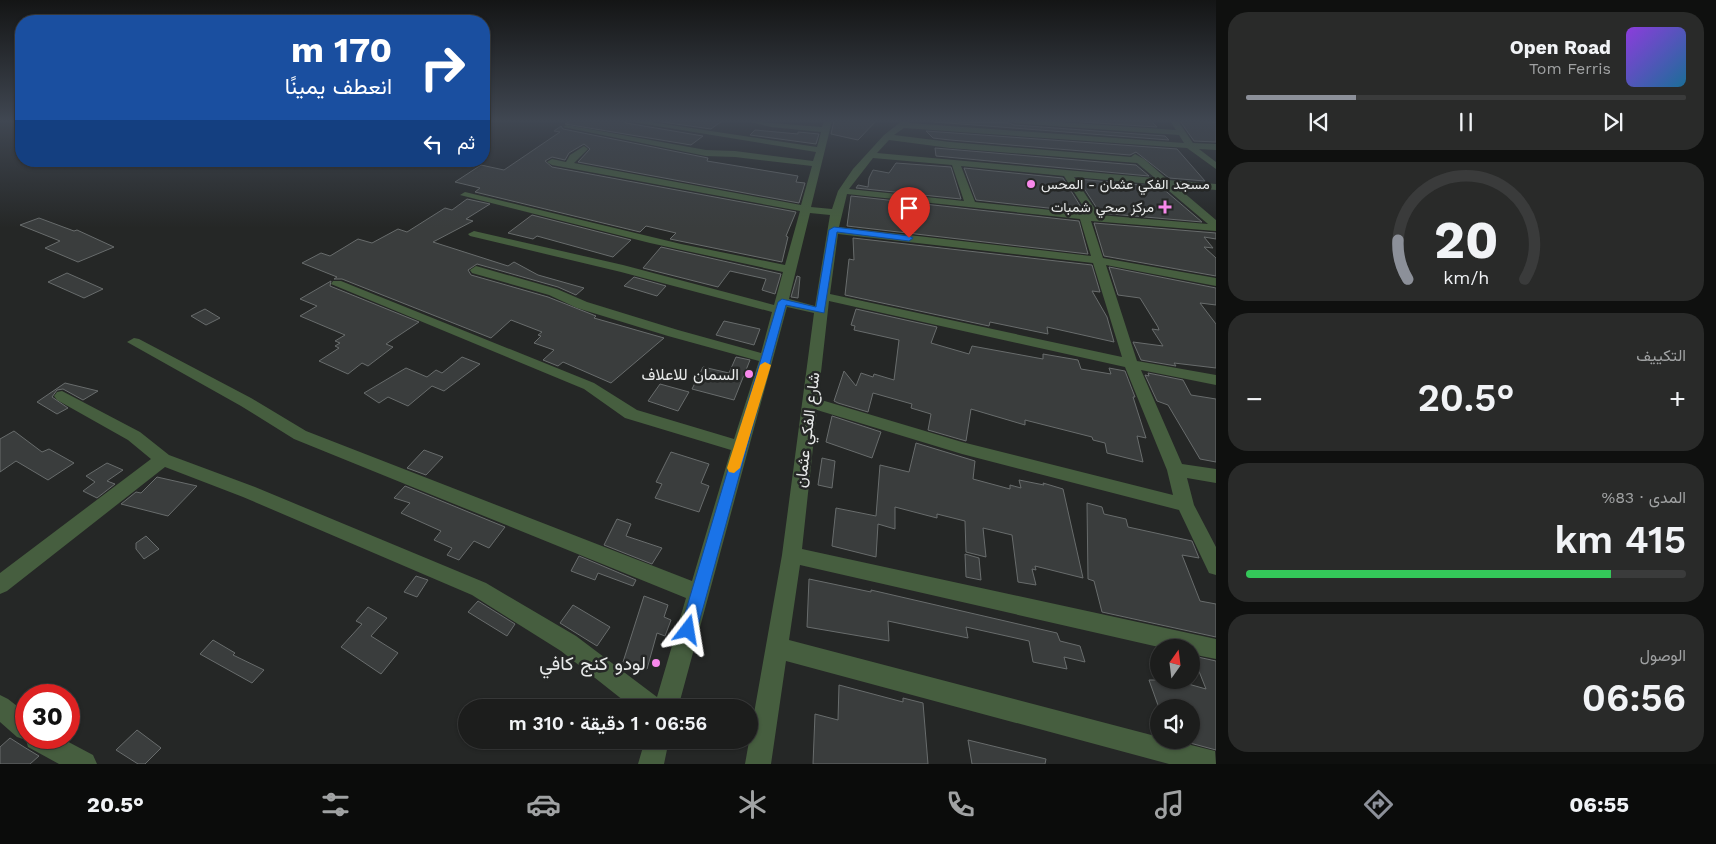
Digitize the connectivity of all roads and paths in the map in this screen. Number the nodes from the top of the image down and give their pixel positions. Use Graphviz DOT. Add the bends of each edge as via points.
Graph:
graph roads {
  1 [pos="573,157"];
  2 [pos="756,157"];
  3 [pos="819,157"];
  4 [pos="869,157"];
  5 [pos="887,157"];
  6 [pos="1085,157"];
  7 [pos="1135,157"];
  8 [pos="1204,157"];
  9 [pos="1141,161"];
  10 [pos="552,162"];
  11 [pos="568,164"];
  12 [pos="816,164"];
  13 [pos="956,164"];
  14 [pos="1216,166"];
  15 [pos="1068,175"];
  16 [pos="1168,184"];
  17 [pos="1216,187"];
  18 [pos="843,191"];
  19 [pos="465,195"];
  20 [pos="971,205"];
  21 [pos="806,208"];
  22 [pos="1090,217"];
  23 [pos="835,221"];
  24 [pos="1215,228"];
  25 [pos="474,234"];
  26 [pos="1097,260"];
  27 [pos="476,270"];
  28 [pos="790,270"];
  29 [pos="1216,282"];
  30 [pos="337,284"];
  31 [pos="822,303"];
  32 [pos="781,306"];
  33 [pos="134,342"];
  34 [pos="768,358"];
  35 [pos="1131,364"];
  36 [pos="1216,380"];
  37 [pos="62,396"];
  38 [pos="810,402"];
  39 [pos="740,446"];
  40 [pos="163,459"];
  41 [pos="1176,470"];
  42 [pos="1216,476"];
  43 [pos="1185,505"];
  44 [pos="792,555"];
  45 [pos="1216,567"];
  46 [pos="0,585"];
  47 [pos="698,593"];
  48 [pos="778,648"];
  49 [pos="1216,649"];
  50 [pos="640,699"];
  51 [pos="669,699"];
  52 [pos="0,707"];
  53 [pos="15,719"];
  54 [pos="57,749"];
  55 [pos="654,749"];
  56 [pos="84,764"];
  57 [pos="650,764"];
  58 [pos="758,764"];
  59 [pos="1215,764"];
  1 -- 11 [label="street"];
  2 -- 12 [label="street"];
  3 -- 12 [label="street"];
  4 -- 18 [label="street, شارع الفكي عثمان"];
  5 -- 13 [label="street"];
  6 -- 9 [label="street"];
  7 -- 9 [label="street"];
  8 -- 14 [label="street"];
  9 -- 16 [label="street"];
  10 -- 11 [label="street"];
  11 -- 21 [label="street" via="733,198"];
  12 -- 21 [label="street"];
  13 -- 15 [label="street"];
  13 -- 20 [label="street"];
  15 -- 16 [label="street"];
  15 -- 22 [label="street"];
  16 -- 17 [label="street"];
  16 -- 24 [label="street"];
  18 -- 20 [label="street"];
  18 -- 23 [label="street, شارع الفكي عثمان"];
  19 -- 28 [label="street"];
  20 -- 22 [label="street"];
  21 -- 23 [label="street"];
  21 -- 28 [label="street"];
  22 -- 24 [label="street"];
  22 -- 26 [label="street"];
  23 -- 26 [label="street"];
  23 -- 31 [label="street, شارع الفكي عثمان"];
  25 -- 32 [label="street"];
  26 -- 29 [label="street"];
  26 -- 35 [label="street"];
  27 -- 34 [label="street" via="664,330"];
  28 -- 32 [label="street"];
  30 -- 39 [label="street" via="589,386 631,414"];
  31 -- 32 [label="street"];
  31 -- 35 [label="street"];
  31 -- 38 [label="street, شارع الفكي عثمان"];
  32 -- 34 [label="street"];
  33 -- 47 [label="street" via="300,435"];
  34 -- 39 [label="street"];
  35 -- 36 [label="street"];
  35 -- 41 [label="street"];
  37 -- 40 [label="street" via="134,436"];
  38 -- 43 [label="street" via="962,448"];
  38 -- 44 [label="street, شارع الفكي عثمان"];
  39 -- 47 [label="street"];
  40 -- 46 [label="street"];
  40 -- 50 [label="street" via="479,589 576,650"];
  41 -- 42 [label="street"];
  41 -- 43 [label="street"];
  43 -- 45 [label="street"];
  44 -- 48 [label="street, شارع الفكي عثمان"];
  44 -- 49 [label="street"];
  47 -- 51 [label="street"];
  48 -- 58 [label="street, شارع الفكي عثمان"];
  48 -- 59 [label="street"];
  52 -- 53 [label="street"];
  54 -- 56 [label="street"];
  55 -- 57 [label="street"];
}
